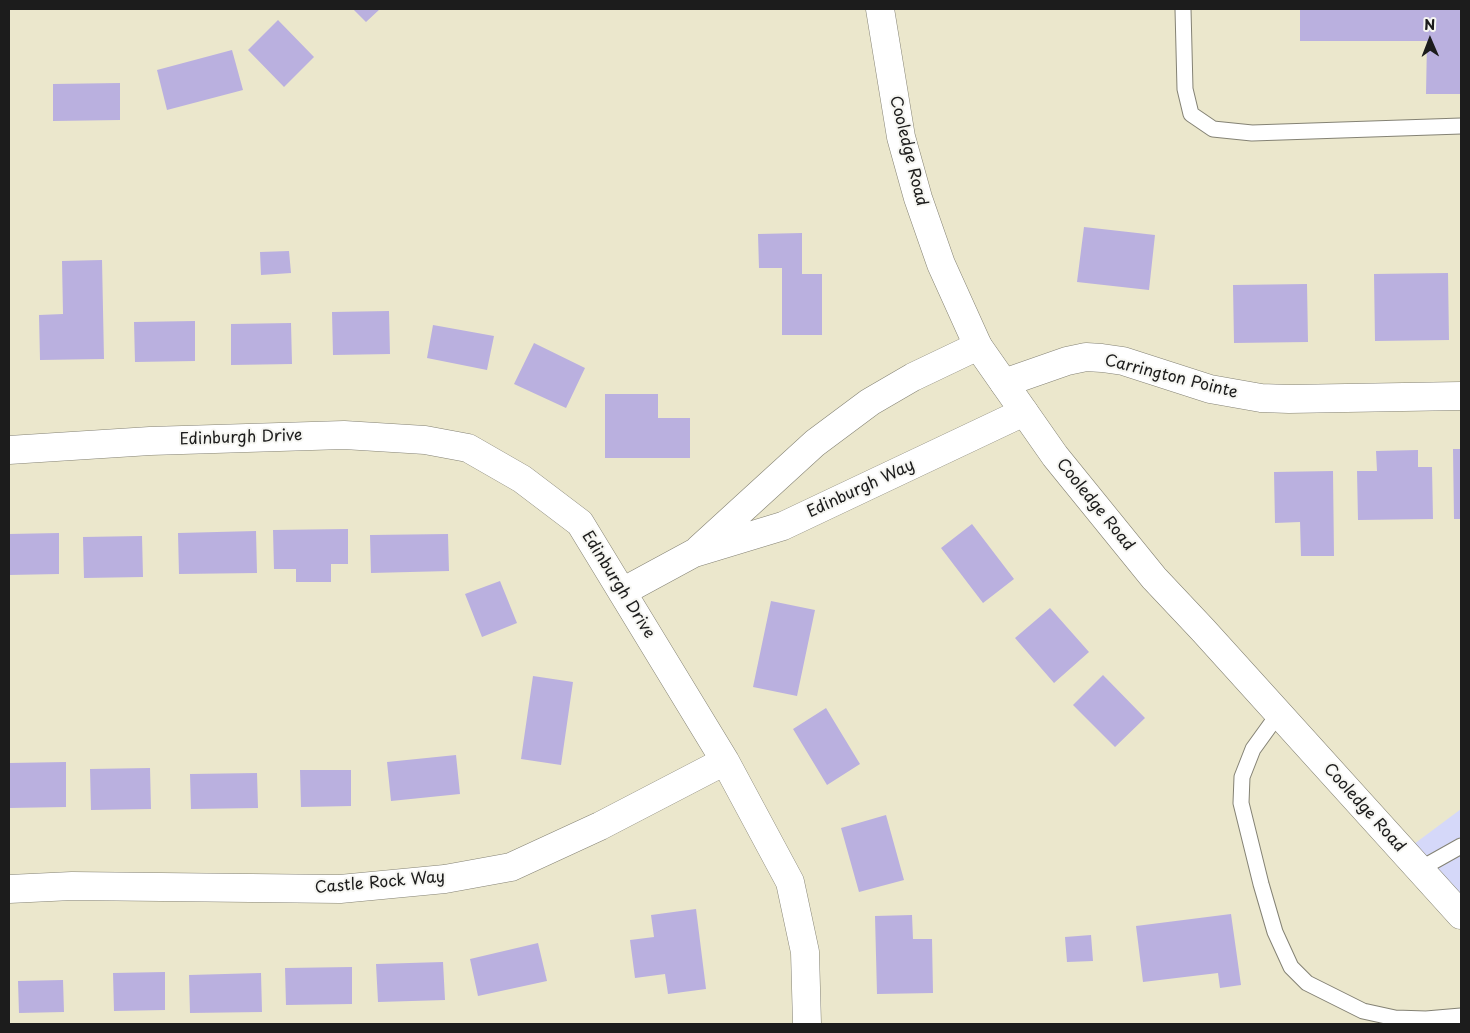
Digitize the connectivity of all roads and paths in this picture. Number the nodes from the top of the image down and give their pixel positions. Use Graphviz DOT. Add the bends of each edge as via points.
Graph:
graph roads {
  1 [pos="880,9"];
  2 [pos="1183,9"];
  3 [pos="1461,126"];
  4 [pos="978,346"];
  5 [pos="1004,383"];
  6 [pos="1461,396"];
  7 [pos="1024,412"];
  8 [pos="9,450"];
  9 [pos="694,553"];
  10 [pos="622,592"];
  11 [pos="1278,713"];
  12 [pos="725,761"];
  13 [pos="1461,846"];
  14 [pos="1420,869"];
  15 [pos="9,889"];
  16 [pos="1461,916"];
  17 [pos="1461,1016"];
  18 [pos="807,1024"];
  1 -- 4 [label="street, Cooledge Road" via="901,137 916,189 941,264"];
  2 -- 3 [label="lane" via="1185,89 1191,114 1213,129 1252,133"];
  4 -- 5 [label="street, Cooledge Road"];
  4 -- 9 [label="street, Edinburgh Way" via="870,402 815,443"];
  5 -- 6 [label="street, Carrington Pointe" via="1067,361 1102,358 1123,361 1210,389 1261,398"];
  5 -- 7 [label="street, Cooledge Road"];
  7 -- 9 [label="street, Edinburgh Way" via="783,526"];
  7 -- 11 [label="street, Cooledge Road" via="1055,456 1154,578"];
  8 -- 10 [label="street, Edinburgh Drive" via="150,441 344,435 425,440 468,448 522,479 580,523"];
  9 -- 10 [label="street, Edinburgh Way"];
  10 -- 12 [label="street, Edinburgh Drive"];
  11 -- 14 [label="street, Cooledge Road"];
  11 -- 17 [label="lane" via="1253,749 1242,777 1241,803 1275,932 1291,967 1307,983 1363,1011 1395,1018"];
  12 -- 15 [label="street, Castle Rock Way" via="600,826 511,867 444,879 340,889 82,886"];
  12 -- 18 [label="street, Edinburgh Drive" via="790,882 805,952"];
  13 -- 14 [label="lane"];
  14 -- 16 [label="street, Cooledge Road"];
}
